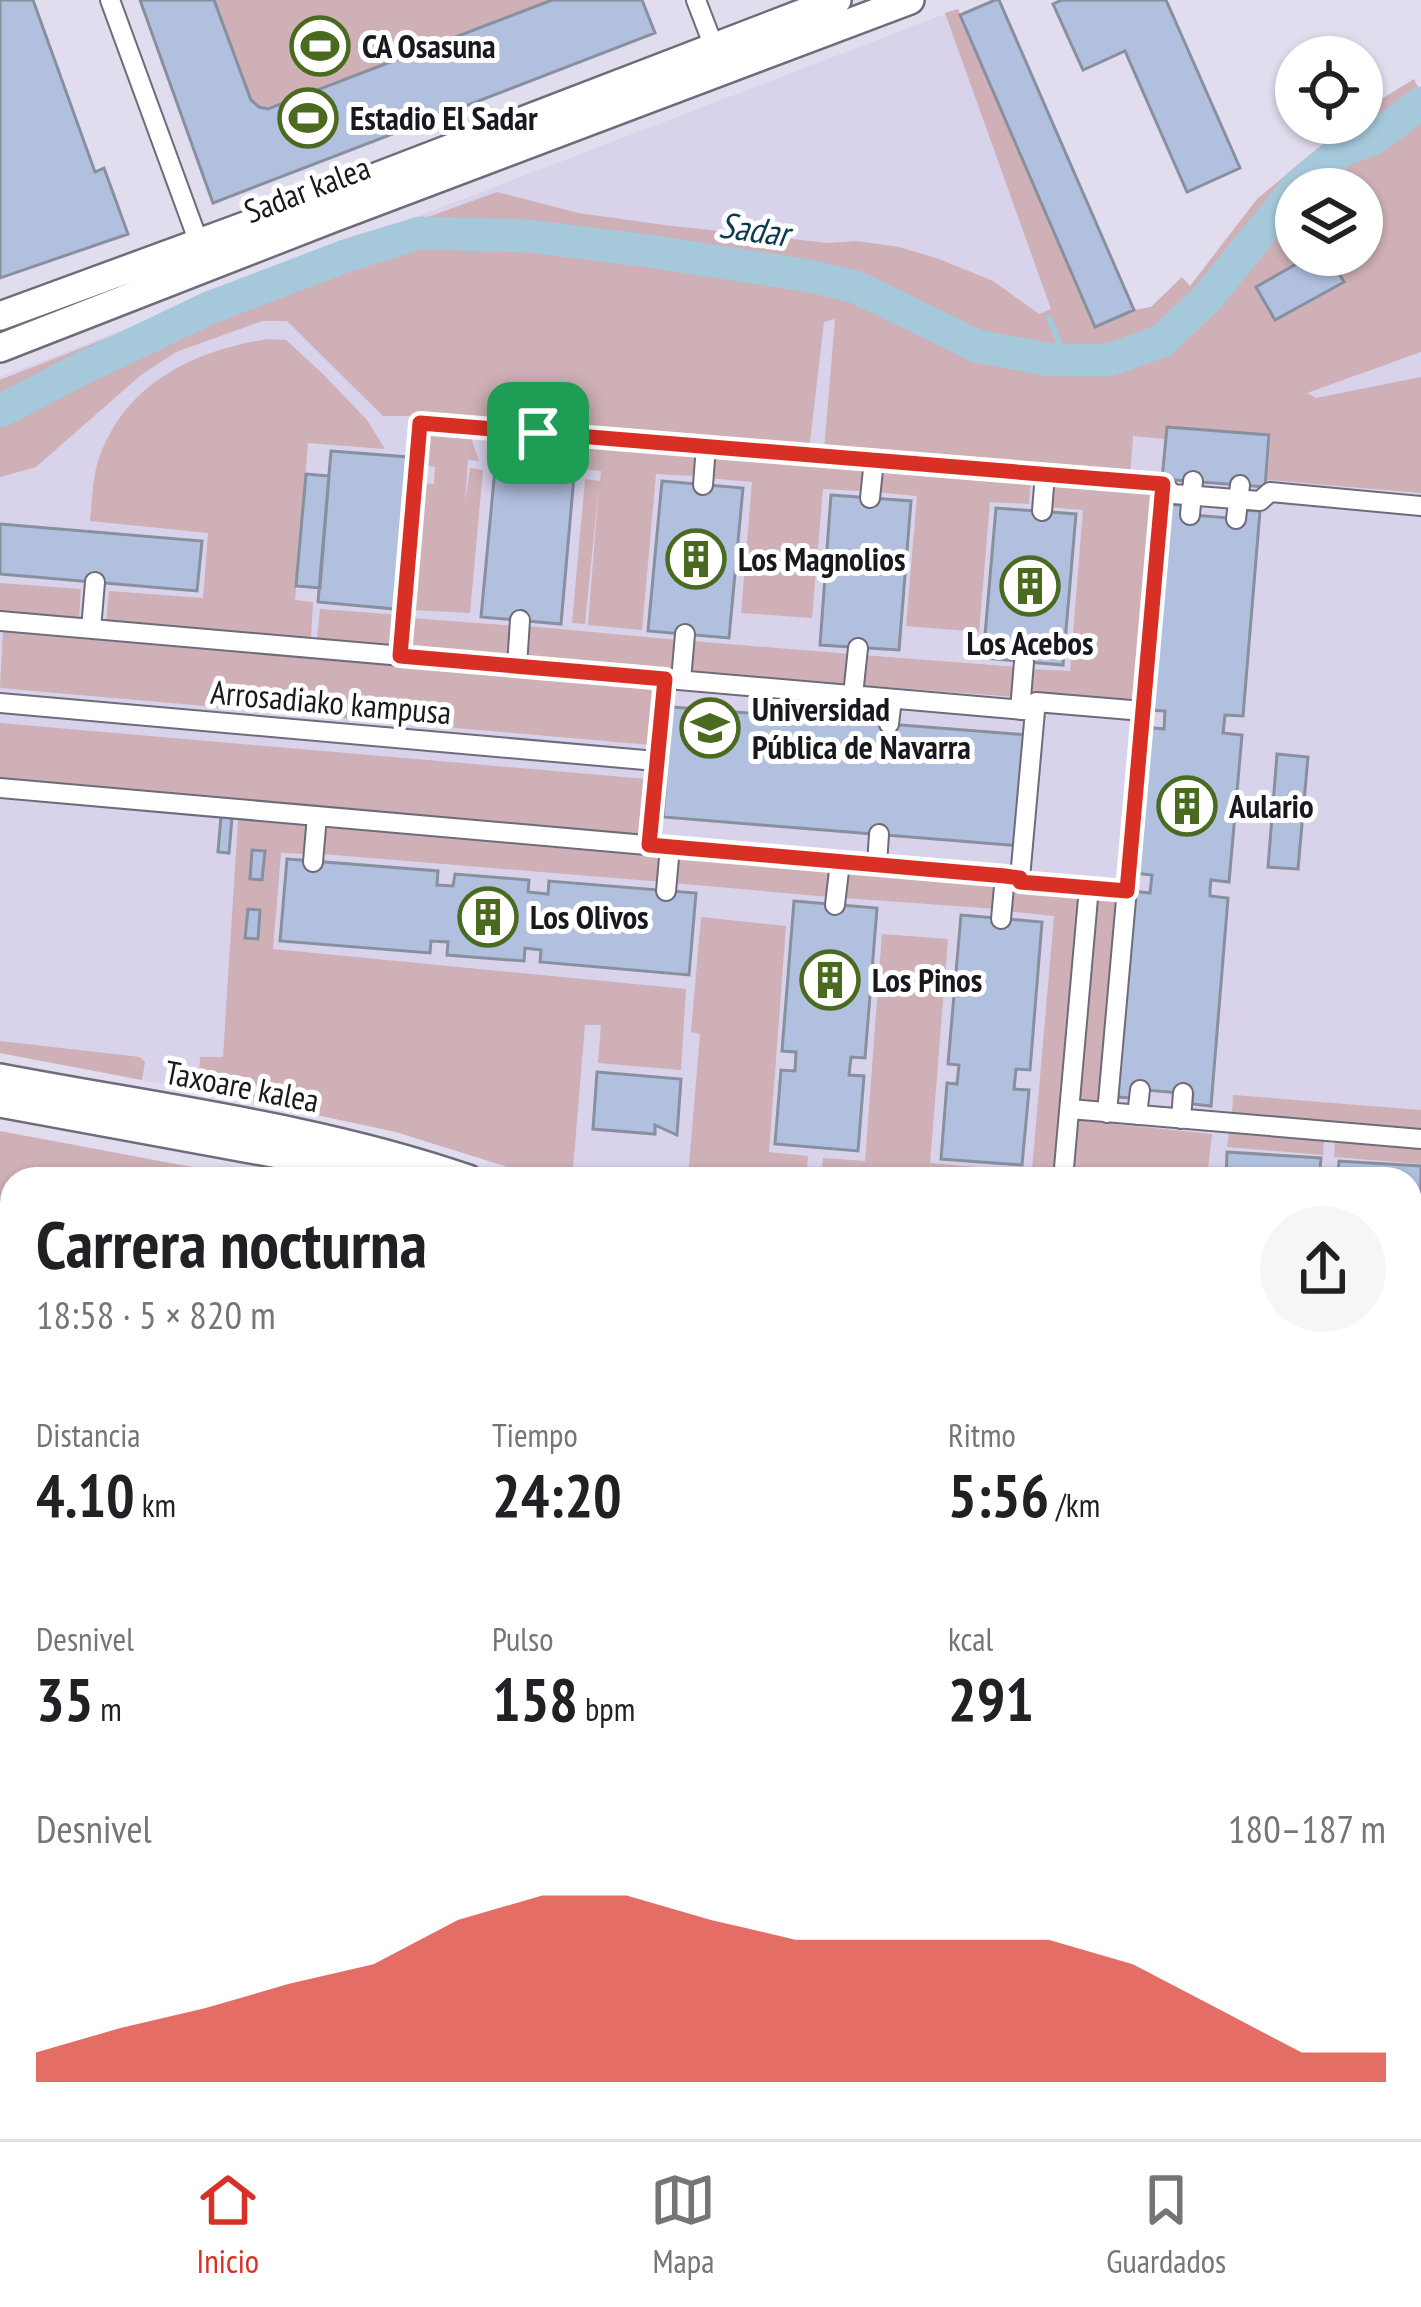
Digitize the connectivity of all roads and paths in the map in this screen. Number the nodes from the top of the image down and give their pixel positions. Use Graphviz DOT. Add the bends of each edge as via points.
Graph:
graph roads {
  1 [pos="110,0"];
  2 [pos="696,0"];
  3 [pos="837,0"];
  4 [pos="910,0"];
  5 [pos="714,46"];
  6 [pos="199,243"];
  7 [pos="0,316"];
  8 [pos="0,348"];
  9 [pos="538,433"];
  10 [pos="706,446"];
  11 [pos="874,460"];
  12 [pos="535,472"];
  13 [pos="1046,474"];
  14 [pos="703,484"];
  15 [pos="1163,484"];
  16 [pos="870,498"];
  17 [pos="1421,506"];
  18 [pos="1042,511"];
  19 [pos="95,582"];
  20 [pos="520,620"];
  21 [pos="0,621"];
  22 [pos="91,629"];
  23 [pos="685,634"];
  24 [pos="858,648"];
  25 [pos="400,656"];
  26 [pos="1024,662"];
  27 [pos="517,666"];
  28 [pos="673,679"];
  29 [pos="854,695"];
  30 [pos="892,699"];
  31 [pos="0,703"];
  32 [pos="1028,711"];
  33 [pos="1143,714"];
  34 [pos="1165,719"];
  35 [pos="889,724"];
  36 [pos="656,761"];
  37 [pos="0,788"];
  38 [pos="317,816"];
  39 [pos="879,834"];
  40 [pos="649,845"];
  41 [pos="670,847"];
  42 [pos="313,862"];
  43 [pos="840,862"];
  44 [pos="877,865"];
  45 [pos="1012,877"];
  46 [pos="1151,883"];
  47 [pos="1128,886"];
  48 [pos="1090,887"];
  49 [pos="666,891"];
  50 [pos="835,904"];
  51 [pos="1001,919"];
  52 [pos="0,1078"];
  53 [pos="1139,1090"];
  54 [pos="1183,1093"];
  55 [pos="0,1103"];
  56 [pos="1070,1109"];
  57 [pos="1107,1113"];
  58 [pos="1137,1115"];
  59 [pos="1180,1119"];
  60 [pos="1421,1138"];
  61 [pos="332,1167"];
  62 [pos="427,1167"];
  63 [pos="1064,1167"];
  1 -- 6 [label="street"];
  2 -- 5 [label="street"];
  3 -- 5 [label="street, Sadar kalea"];
  4 -- 8 [label="street, Sadar kalea"];
  5 -- 6 [label="street, Sadar kalea"];
  6 -- 7 [label="street, Sadar kalea"];
  9 -- 10 [label="street, Arrosadiako kampusa"];
  9 -- 12 [label="street"];
  9 -- 25 [label="street, Arrosadiako kampusa" via="420,423"];
  10 -- 11 [label="street, Arrosadiako kampusa"];
  10 -- 14 [label="street"];
  11 -- 13 [label="street, Arrosadiako kampusa"];
  11 -- 16 [label="street"];
  13 -- 15 [label="street, Arrosadiako kampusa"];
  13 -- 18 [label="street"];
  15 -- 17 [label="street, Arrosadiako kampusa" via="1191,498 1260,501 1270,492"];
  15 -- 33 [label="street"];
  19 -- 22 [label="street"];
  20 -- 27 [label="street"];
  21 -- 22 [label="street, Arrosadiako kampusa"];
  22 -- 25 [label="street, Arrosadiako kampusa"];
  23 -- 28 [label="street"];
  24 -- 29 [label="street"];
  25 -- 27 [label="street, Arrosadiako kampusa"];
  26 -- 32 [label="street"];
  27 -- 28 [label="street, Arrosadiako kampusa"];
  28 -- 29 [label="street, Arrosadiako kampusa"];
  28 -- 36 [label="street"];
  29 -- 30 [label="street, Arrosadiako kampusa"];
  30 -- 32 [label="street, Arrosadiako kampusa"];
  30 -- 35 [label="street"];
  31 -- 36 [label="street, Arrosadiako kampusa"];
  32 -- 33 [label="street, Arrosadiako kampusa" via="1036,702"];
  32 -- 45 [label="street"];
  33 -- 34 [label="street, Arrosadiako kampusa"];
  33 -- 47 [label="street"];
  36 -- 40 [label="street"];
  37 -- 38 [label="street"];
  38 -- 40 [label="street"];
  38 -- 42 [label="street"];
  39 -- 44 [label="street"];
  40 -- 41 [label="street"];
  41 -- 43 [label="street"];
  41 -- 49 [label="street"];
  43 -- 44 [label="street"];
  43 -- 50 [label="street"];
  44 -- 45 [label="street"];
  45 -- 48 [label="street"];
  45 -- 51 [label="street"];
  46 -- 47 [label="street"];
  47 -- 48 [label="street"];
  47 -- 57 [label="street"];
  48 -- 56 [label="street"];
  52 -- 62 [label="street, Taxoare kalea" via="284,1130"];
  53 -- 58 [label="street"];
  54 -- 59 [label="street"];
  55 -- 61 [label="street, Taxoare kalea"];
  56 -- 57 [label="street"];
  56 -- 63 [label="street"];
  57 -- 58 [label="street"];
  58 -- 59 [label="street"];
  59 -- 60 [label="street"];
}
